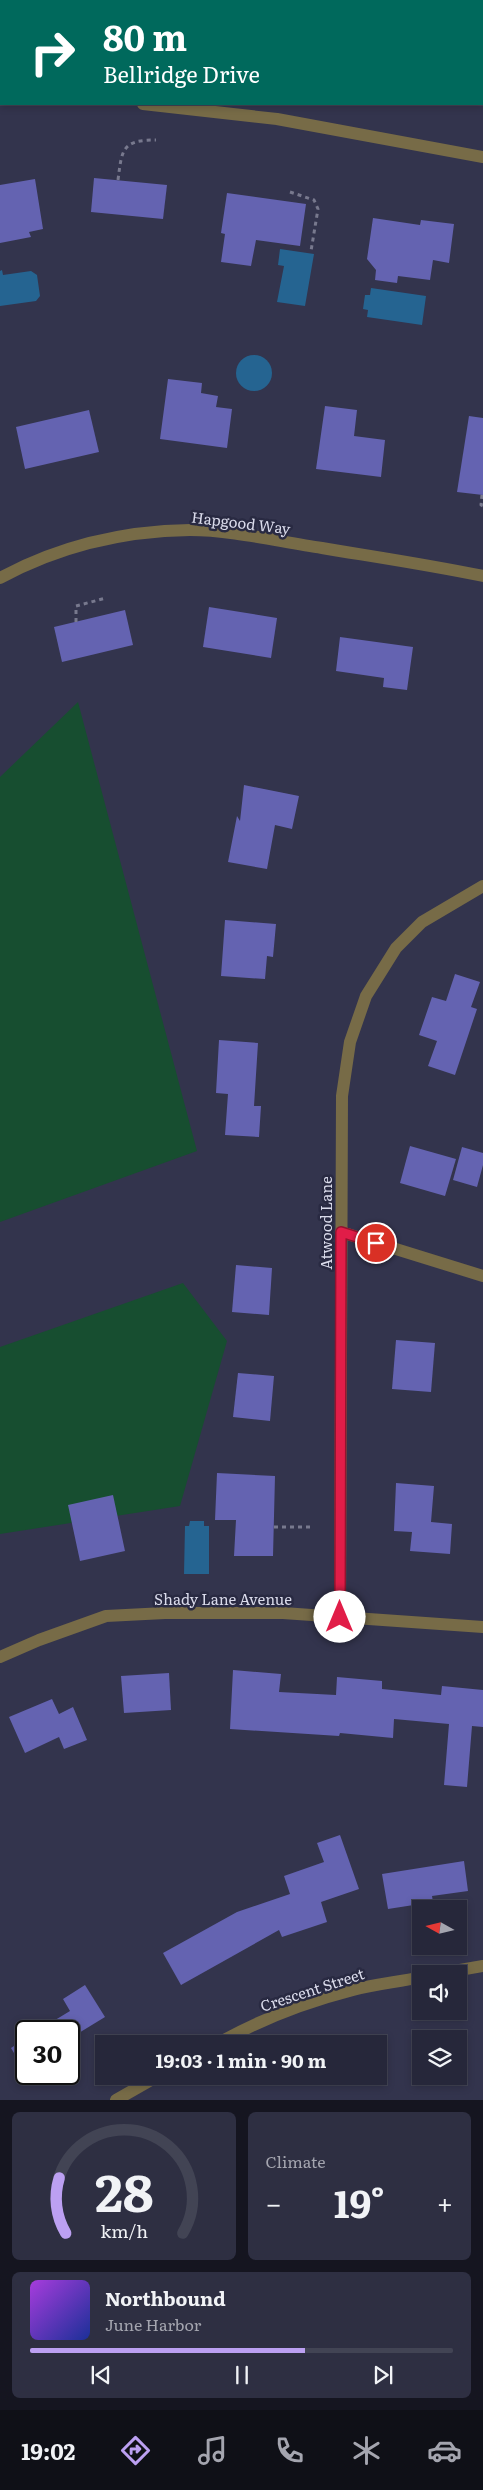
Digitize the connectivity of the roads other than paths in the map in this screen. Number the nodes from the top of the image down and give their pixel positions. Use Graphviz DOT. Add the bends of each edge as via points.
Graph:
graph roads {
  1 [pos="152,105"];
  2 [pos="483,157"];
  3 [pos="483,576"];
  4 [pos="0,578"];
  5 [pos="483,886"];
  6 [pos="341,1232"];
  7 [pos="483,1276"];
  8 [pos="340,1617"];
  9 [pos="483,1627"];
  10 [pos="0,1657"];
  11 [pos="483,1966"];
  12 [pos="467,1969"];
  13 [pos="412,1979"];
  14 [pos="235,2035"];
  15 [pos="142,2085"];
  16 [pos="116,2100"];
  1 -- 2 [label="street" via="277,119"];
  3 -- 4 [label="street, Hapgood Way" via="191,530 91,541 32,561"];
  5 -- 6 [label="street, Atwood Lane" via="422,922 396,948 366,996 350,1042 342,1096"];
  6 -- 7 [label="street"];
  6 -- 8 [label="street, Atwood Lane"];
  8 -- 9 [label="street, Shady Lane Avenue"];
  8 -- 10 [label="street, Shady Lane Avenue" via="282,1613 106,1616"];
  11 -- 12 [label="street"];
  13 -- 14 [label="street, Crescent Street" via="338,1994 270,2018"];
  15 -- 16 [label="street"];
}
